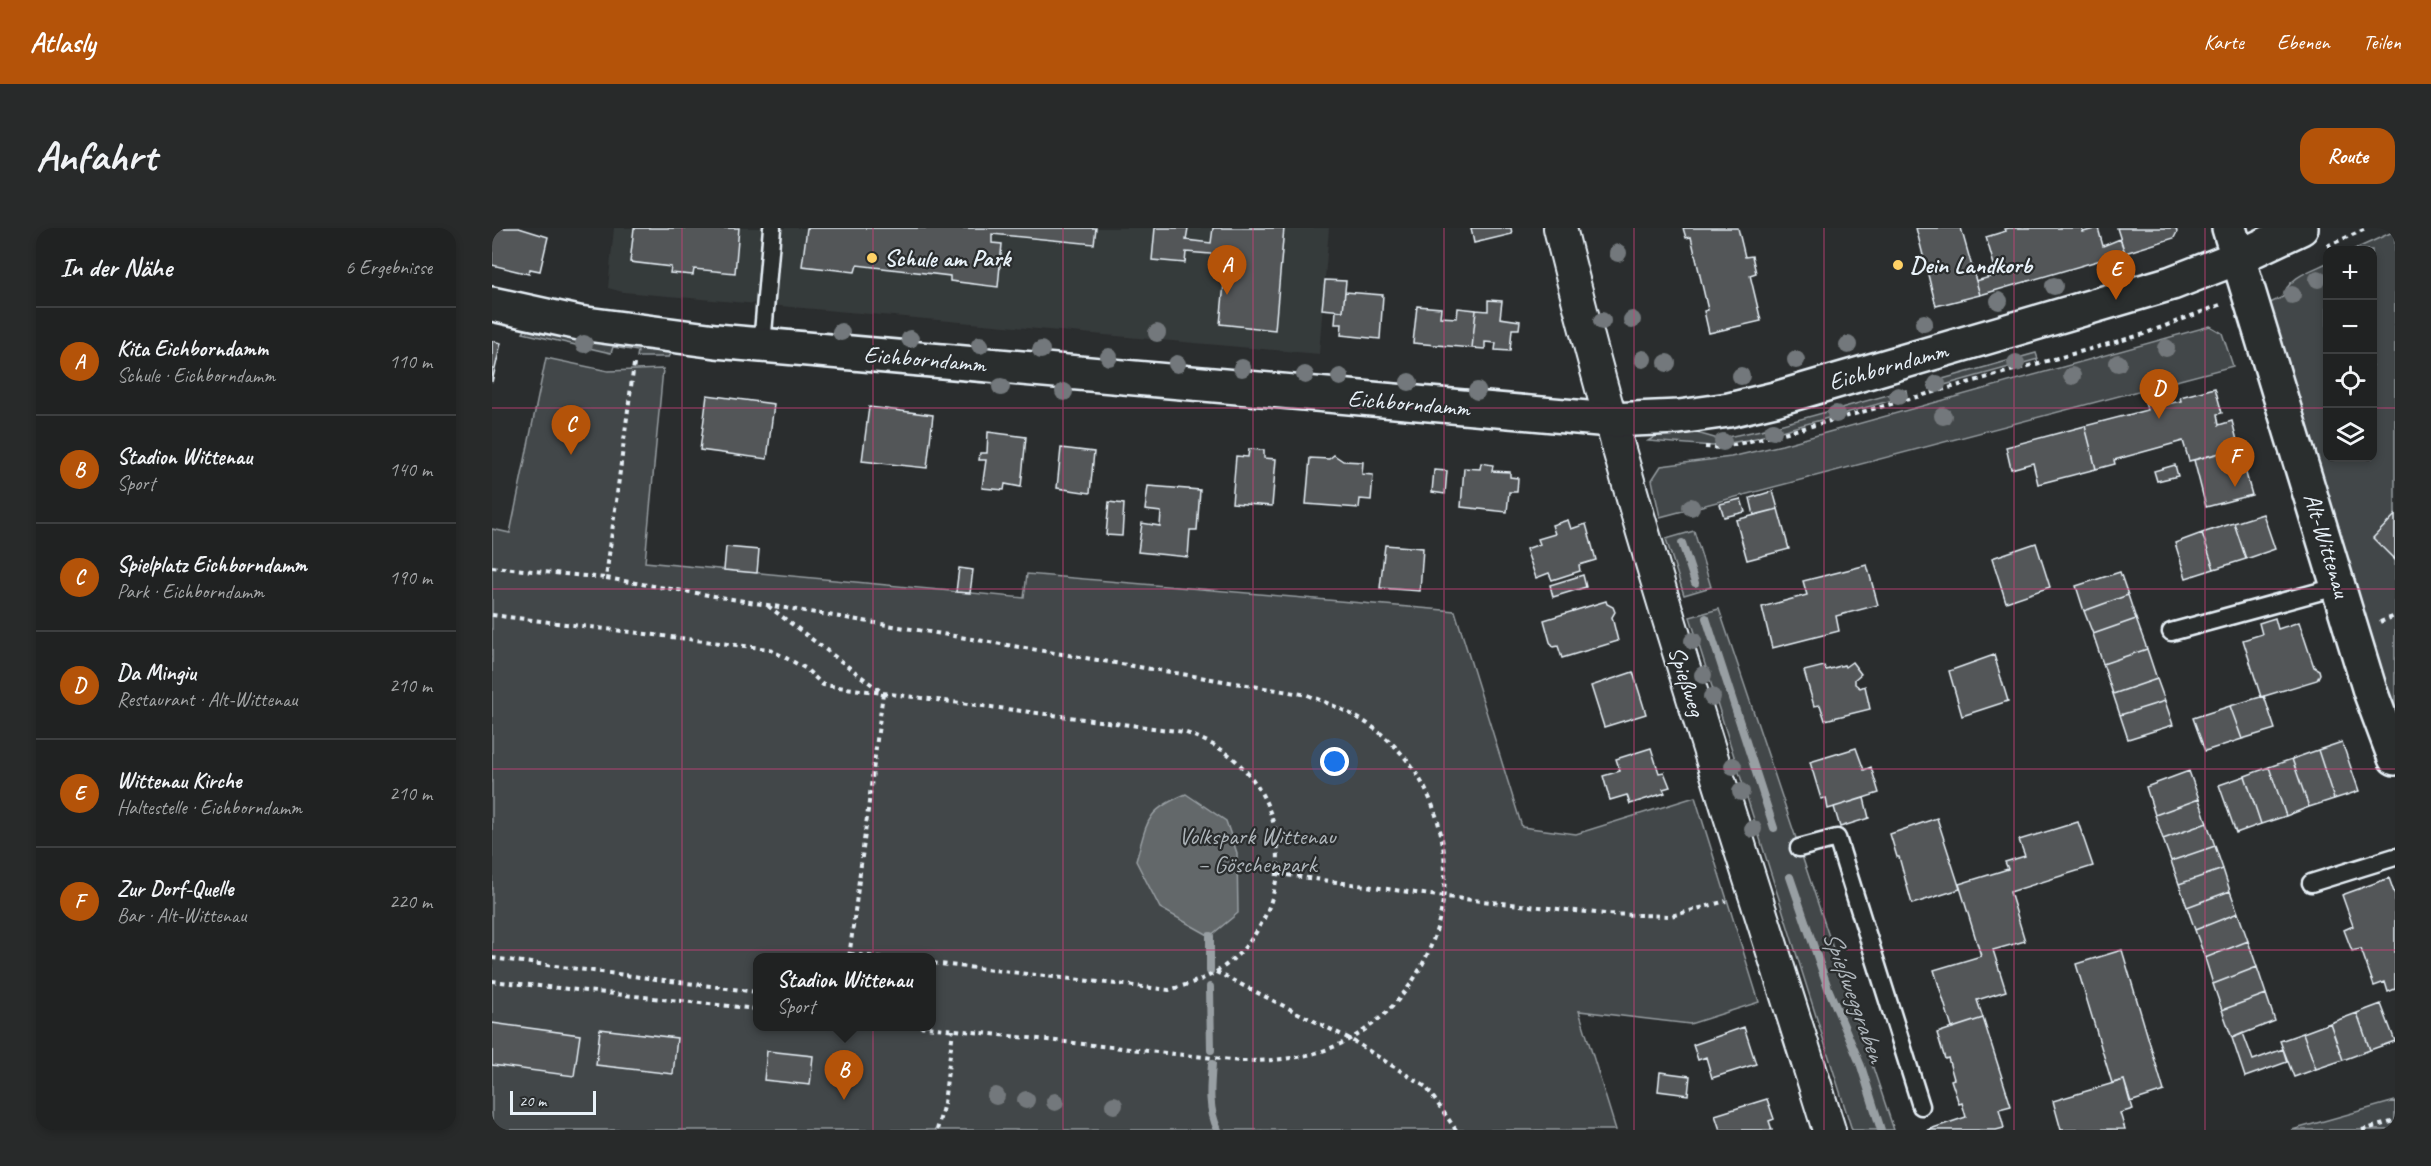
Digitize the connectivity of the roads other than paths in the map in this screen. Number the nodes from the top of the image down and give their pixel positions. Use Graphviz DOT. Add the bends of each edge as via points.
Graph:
graph roads {
  1 [pos="772,228"];
  2 [pos="1560,228"];
  3 [pos="2301,228"];
  4 [pos="2234,243"];
  5 [pos="492,304"];
  6 [pos="762,345"];
  7 [pos="1610,420"];
  8 [pos="2340,586"];
  9 [pos="2170,632"];
  10 [pos="2395,758"];
  11 [pos="1799,848"];
  12 [pos="2395,857"];
  13 [pos="2311,883"];
  14 [pos="1921,1106"];
  15 [pos="1829,1130"];
  1 -- 6 [label="lane"];
  2 -- 7 [label="street, Spießweg"];
  3 -- 4 [label="main road, Eichborndamm"];
  4 -- 7 [label="main road, Eichborndamm" via="2150,290 1775,399 1679,417"];
  4 -- 8 [label="main road, Alt-Wittenau"];
  5 -- 6 [label="main road, Eichborndamm" via="579,324"];
  6 -- 7 [label="main road, Eichborndamm"];
  7 -- 15 [label="street, Spießweg" via="1666,613"];
  8 -- 9 [label="lane"];
  8 -- 10 [label="main road, Alt-Wittenau" via="2370,691"];
  11 -- 14 [label="lane" via="1837,838"];
  12 -- 13 [label="lane"];
}
